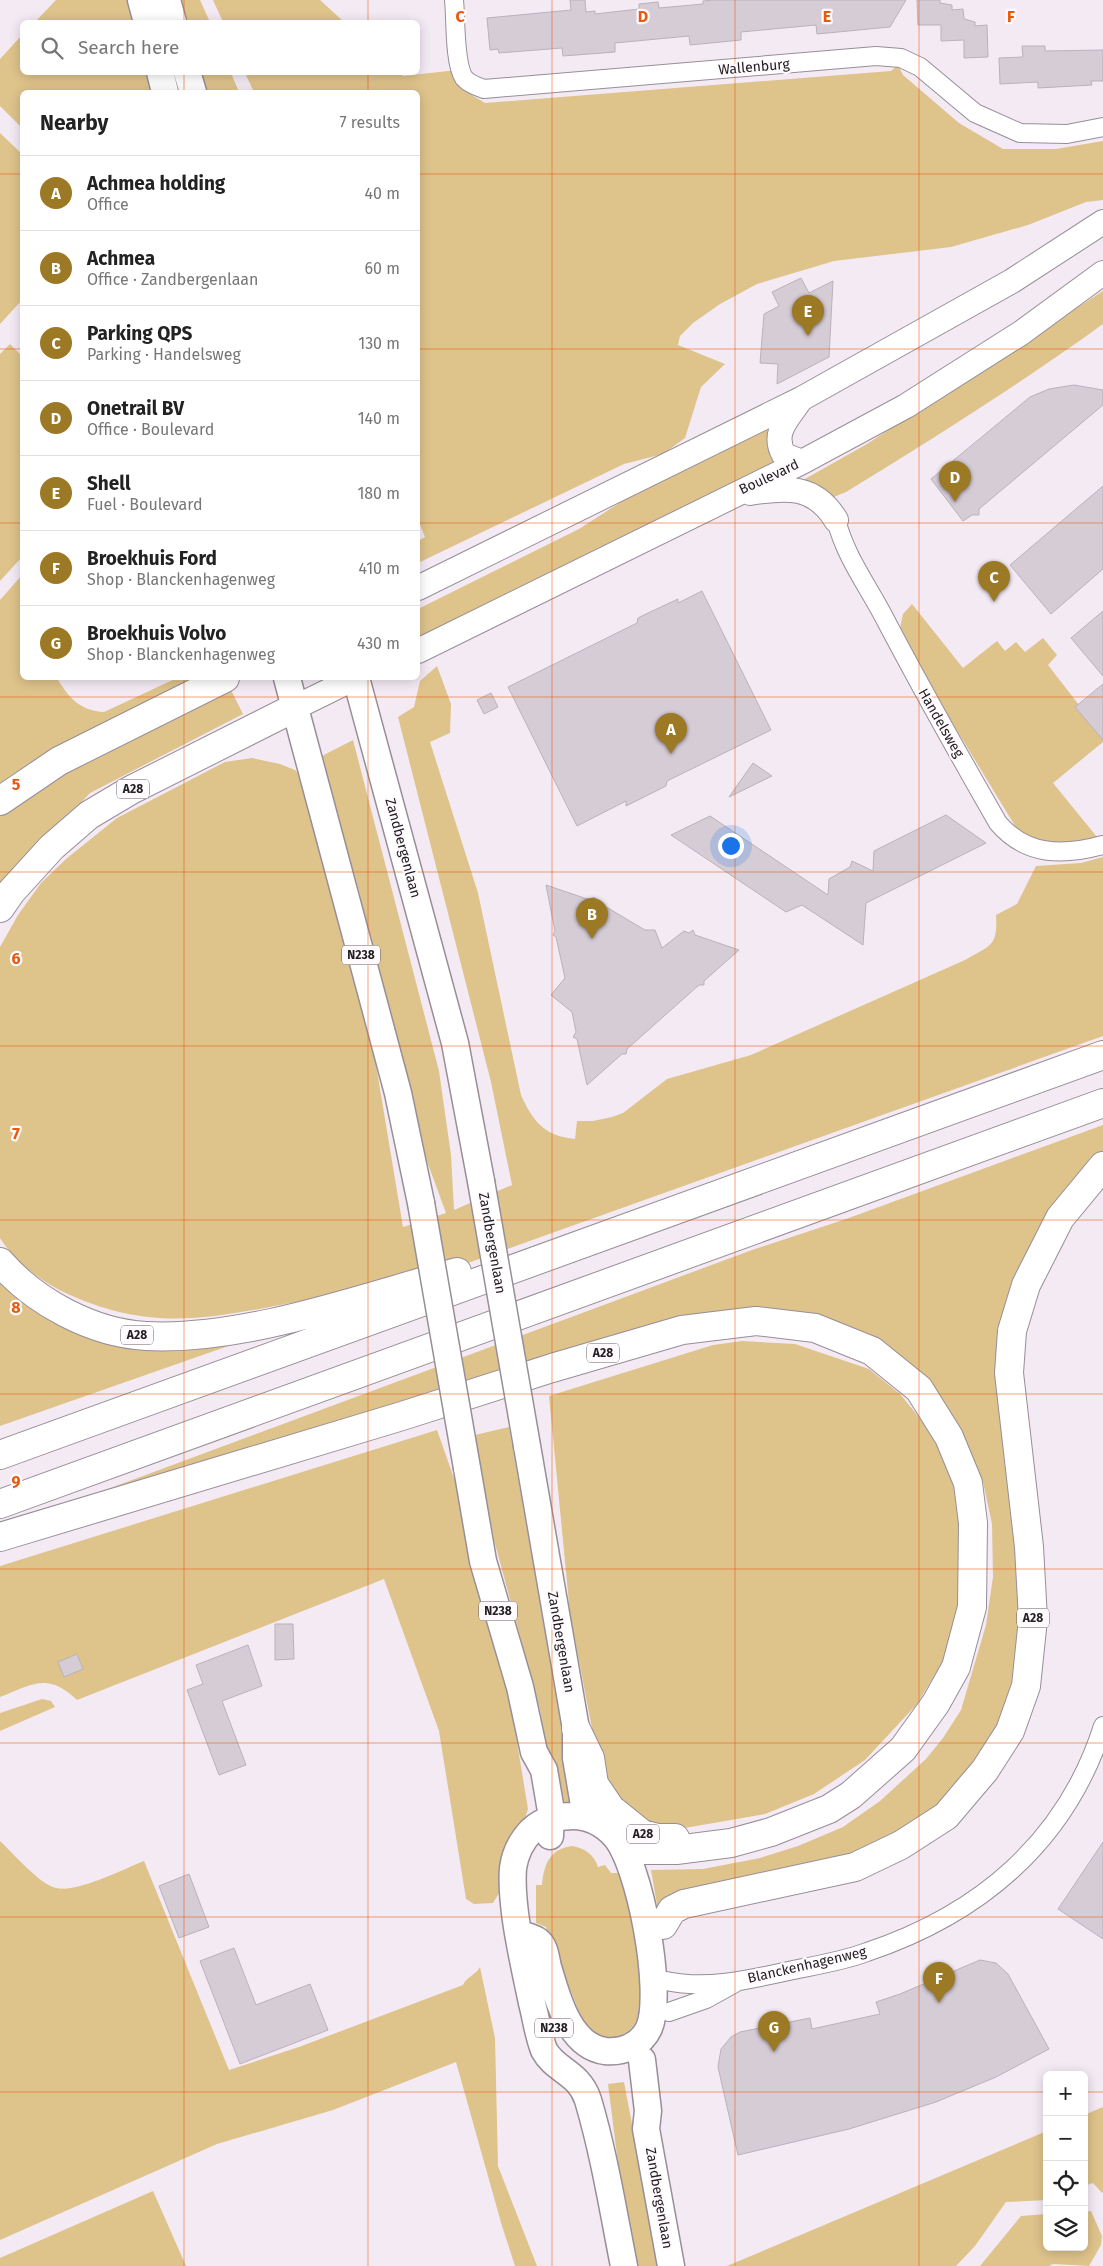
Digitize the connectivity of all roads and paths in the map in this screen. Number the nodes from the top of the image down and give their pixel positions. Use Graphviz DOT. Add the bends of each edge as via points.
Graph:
graph roads {
  1 [pos="141,0"];
  2 [pos="167,0"];
  3 [pos="454,0"];
  4 [pos="146,20"];
  5 [pos="172,20"];
  6 [pos="161,75"];
  7 [pos="188,75"];
  8 [pos="164,90"];
  9 [pos="192,90"];
  10 [pos="1103,127"];
  11 [pos="1103,222"];
  12 [pos="1103,273"];
  13 [pos="801,399"];
  14 [pos="802,462"];
  15 [pos="729,496"];
  16 [pos="836,520"];
  17 [pos="420,587"];
  18 [pos="420,650"];
  19 [pos="221,680"];
  20 [pos="287,680"];
  21 [pos="352,680"];
  22 [pos="357,680"];
  23 [pos="294,708"];
  24 [pos="0,801"];
  25 [pos="1103,845"];
  26 [pos="0,908"];
  27 [pos="1103,1055"];
  28 [pos="1103,1103"];
  29 [pos="1103,1166"];
  30 [pos="664,1215"];
  31 [pos="0,1262"];
  32 [pos="0,1455"];
  33 [pos="0,1504"];
  34 [pos="0,1536"];
  35 [pos="1103,1726"];
  36 [pos="576,1729"];
  37 [pos="586,1817"];
  38 [pos="546,1828"];
  39 [pos="771,1832"];
  40 [pos="627,1856"];
  41 [pos="664,1925"];
  42 [pos="525,1936"];
  43 [pos="660,1980"];
  44 [pos="737,1982"];
  45 [pos="669,2012"];
  46 [pos="633,2058"];
  47 [pos="581,2070"];
  48 [pos="624,2266"];
  49 [pos="671,2266"];
  1 -- 4 [label="main road"];
  2 -- 5 [label="main road"];
  3 -- 10 [label="street, Wallenburg" via="464,77 484,89 876,56 901,58 920,67 975,113 1020,133 1067,134"];
  6 -- 8 [label="main road"];
  7 -- 9 [label="main road"];
  11 -- 13 [label="main road" via="1012,281"];
  12 -- 14 [label="main road, Boulevard" via="1021,333 906,406"];
  13 -- 14 [label="main road" via="780,427 778,441 784,455"];
  13 -- 17 [label="main road"];
  14 -- 15 [label="main road, Boulevard"];
  15 -- 16 [label="main road" via="773,489 804,492 819,498"];
  15 -- 18 [label="main road, Boulevard"];
  16 -- 25 [label="street, Handelsweg" via="847,553 998,823 1024,845 1046,851"];
  19 -- 24 [label="highway" via="59,761"];
  20 -- 23 [label="main road, N238"];
  21 -- 23 [label="main road"];
  22 -- 36 [label="main road, Zandbergenlaan, bridge" via="455,1043"];
  23 -- 26 [label="highway, A28" via="131,790 89,815 52,846"];
  23 -- 38 [label="main road, N238, bridge" via="398,1093 483,1561 520,1687 534,1752 544,1770"];
  27 -- 30 [label="highway, A28"];
  28 -- 33 [label="highway"];
  29 -- 41 [label="highway, A28" via="1060,1218 1026,1285 1012,1331 1009,1373 1029,1547 1033,1619 1026,1686 1010,1731 984,1770 946,1816 901,1845 855,1868 684,1904 672,1910"];
  30 -- 31 [label="highway, A28" via="293,1317 188,1336 144,1336 104,1328 42,1300"];
  30 -- 32 [label="highway, A28"];
  34 -- 39 [label="highway, A28" via="682,1330 756,1320 815,1328 872,1351 919,1389 948,1437 968,1483 973,1524 972,1607 956,1667 936,1703 903,1749 851,1795 829,1809"];
  35 -- 44 [label="street, Blanckenhagenweg" via="1094,1756 1059,1819 993,1888 950,1917 868,1952"];
  36 -- 37 [label="main road, Zandbergenlaan" via="576,1758"];
  36 -- 39 [label="highway, A28" via="590,1758 594,1784 600,1797 624,1822 642,1834 682,1838 731,1830"];
  37 -- 38 [label="main road" via="564,1816"];
  37 -- 40 [label="main road" via="616,1836"];
  38 -- 40 [label="main road" via="583,1834 598,1842 613,1860"];
  38 -- 42 [label="main road, N238" via="525,1838 515,1860 515,1901"];
  39 -- 40 [label="highway, A28" via="732,1843"];
  40 -- 43 [label="main road"];
  41 -- 43 [label="main road"];
  42 -- 46 [label="main road, N238" via="543,1946 559,1998 579,2038 601,2050"];
  42 -- 47 [label="main road, N238" via="542,2043 552,2060"];
  43 -- 44 [label="street, Blanckenhagenweg" via="685,1984"];
  43 -- 45 [label="main road"];
  43 -- 46 [label="main road" via="650,2026"];
  44 -- 45 [label="street, Blanckenhagenweg" via="706,1999"];
  45 -- 46 [label="main road" via="659,2044"];
  46 -- 47 [label="main road" via="604,2069"];
  46 -- 49 [label="main road, Zandbergenlaan" via="648,2111 646,2129"];
  47 -- 48 [label="main road, N238" via="580,2083 588,2100 605,2165"];
}
